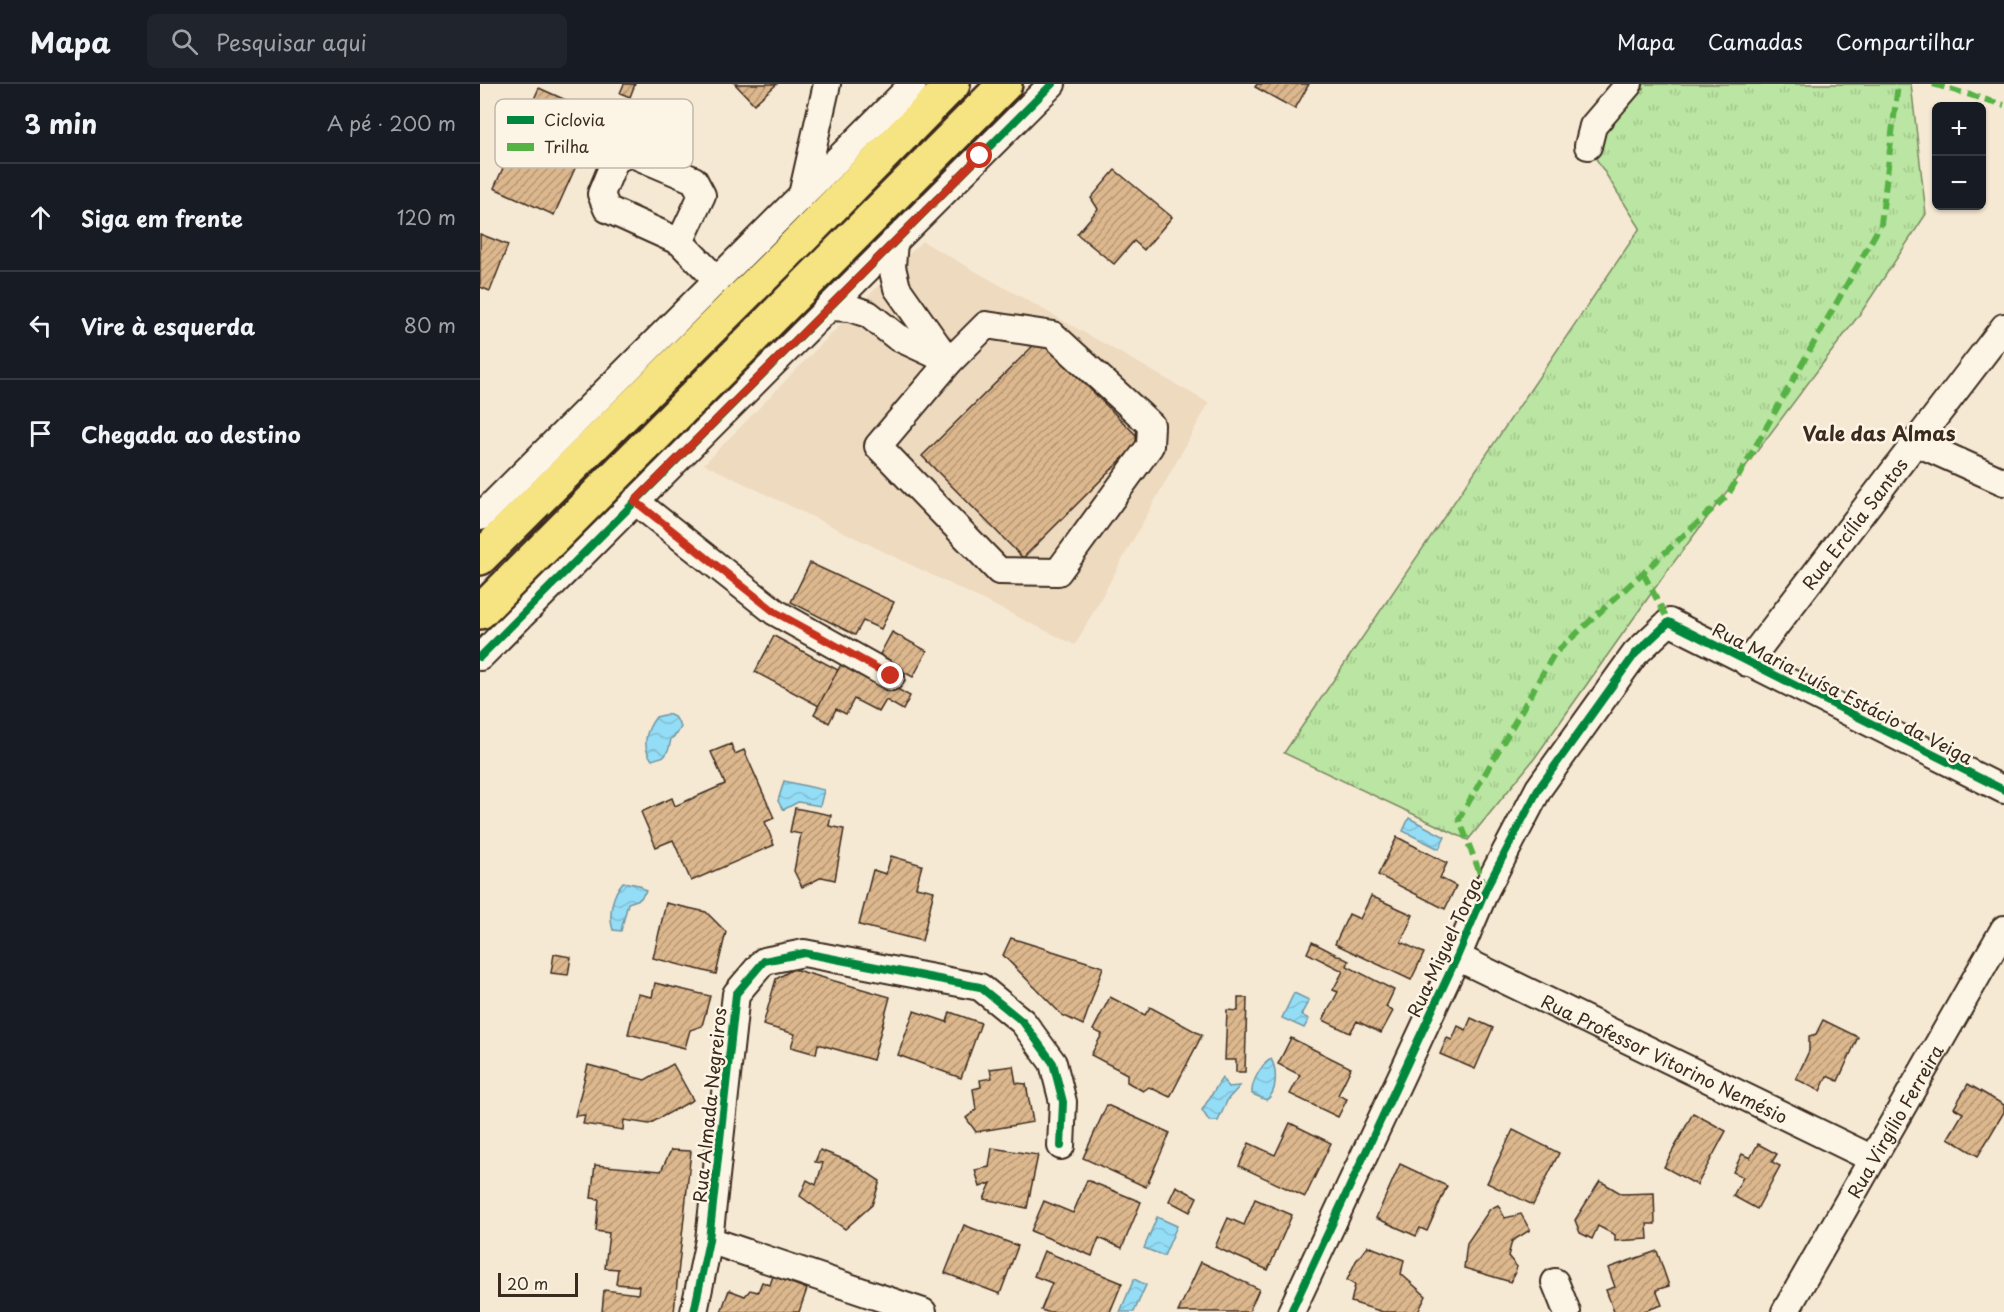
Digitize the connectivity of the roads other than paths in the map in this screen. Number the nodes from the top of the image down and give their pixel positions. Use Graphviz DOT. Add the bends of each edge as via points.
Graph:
graph roads {
  1 [pos="827,84"];
  2 [pos="914,84"];
  3 [pos="954,84"];
  4 [pos="1005,84"];
  5 [pos="1052,84"];
  6 [pos="1629,84"];
  7 [pos="1588,146"];
  8 [pos="802,195"];
  9 [pos="894,241"];
  10 [pos="680,242"];
  11 [pos="717,280"];
  12 [pos="829,307"];
  13 [pos="2004,327"];
  14 [pos="949,362"];
  15 [pos="1915,442"];
  16 [pos="2004,482"];
  17 [pos="635,501"];
  18 [pos="482,514"];
  19 [pos="480,558"];
  20 [pos="480,612"];
  21 [pos="1669,622"];
  22 [pos="480,657"];
  23 [pos="1747,663"];
  24 [pos="891,676"];
  25 [pos="2004,790"];
  26 [pos="2004,929"];
  27 [pos="1457,957"];
  28 [pos="1061,1146"];
  29 [pos="1873,1159"];
  30 [pos="709,1240"];
  31 [pos="1555,1282"];
  32 [pos="694,1312"];
  33 [pos="923,1312"];
  34 [pos="1291,1312"];
  35 [pos="1567,1312"];
  36 [pos="1785,1312"];
  1 -- 8 [label="street"];
  2 -- 8 [label="street"];
  3 -- 19 [label="main road"];
  4 -- 20 [label="main road"];
  5 -- 9 [label="street"];
  6 -- 7 [label="street" via="1593,126"];
  8 -- 11 [label="street"];
  9 -- 12 [label="street"];
  9 -- 14 [label="street" via="892,267 897,288"];
  10 -- 11 [label="street"];
  11 -- 18 [label="street"];
  12 -- 14 [label="street" via="868,314 897,337"];
  12 -- 17 [label="street"];
  13 -- 15 [label="street, Rua Ercília Santos"];
  14 -- 14 [label="street" via="878,446 999,571 1058,572 1150,446 1151,425 1053,335 986,325"];
  15 -- 16 [label="street"];
  15 -- 23 [label="street, Rua Ercília Santos"];
  17 -- 22 [label="street"];
  17 -- 24 [label="street" via="775,612"];
  21 -- 23 [label="street, Rua Maria Luísa Estácio da Veiga"];
  21 -- 27 [label="street, Rua Miguel Torga" via="1635,654 1539,788 1486,889"];
  23 -- 25 [label="street, Rua Maria Luísa Estácio da Veiga"];
  26 -- 29 [label="street, Rua Virgílio Ferreira"];
  27 -- 29 [label="street, Rua Professor Vitorino Nemésio"];
  27 -- 34 [label="street, Rua Miguel Torga"];
  28 -- 30 [label="street, Rua Almada Negreiros" via="1064,1102 1053,1063 1023,1022 980,987 804,953 764,962 736,994"];
  29 -- 36 [label="street, Rua Virgílio Ferreira"];
  30 -- 32 [label="street, Rua Almada Negreiros"];
  30 -- 33 [label="street"];
  31 -- 35 [label="street"];
}
